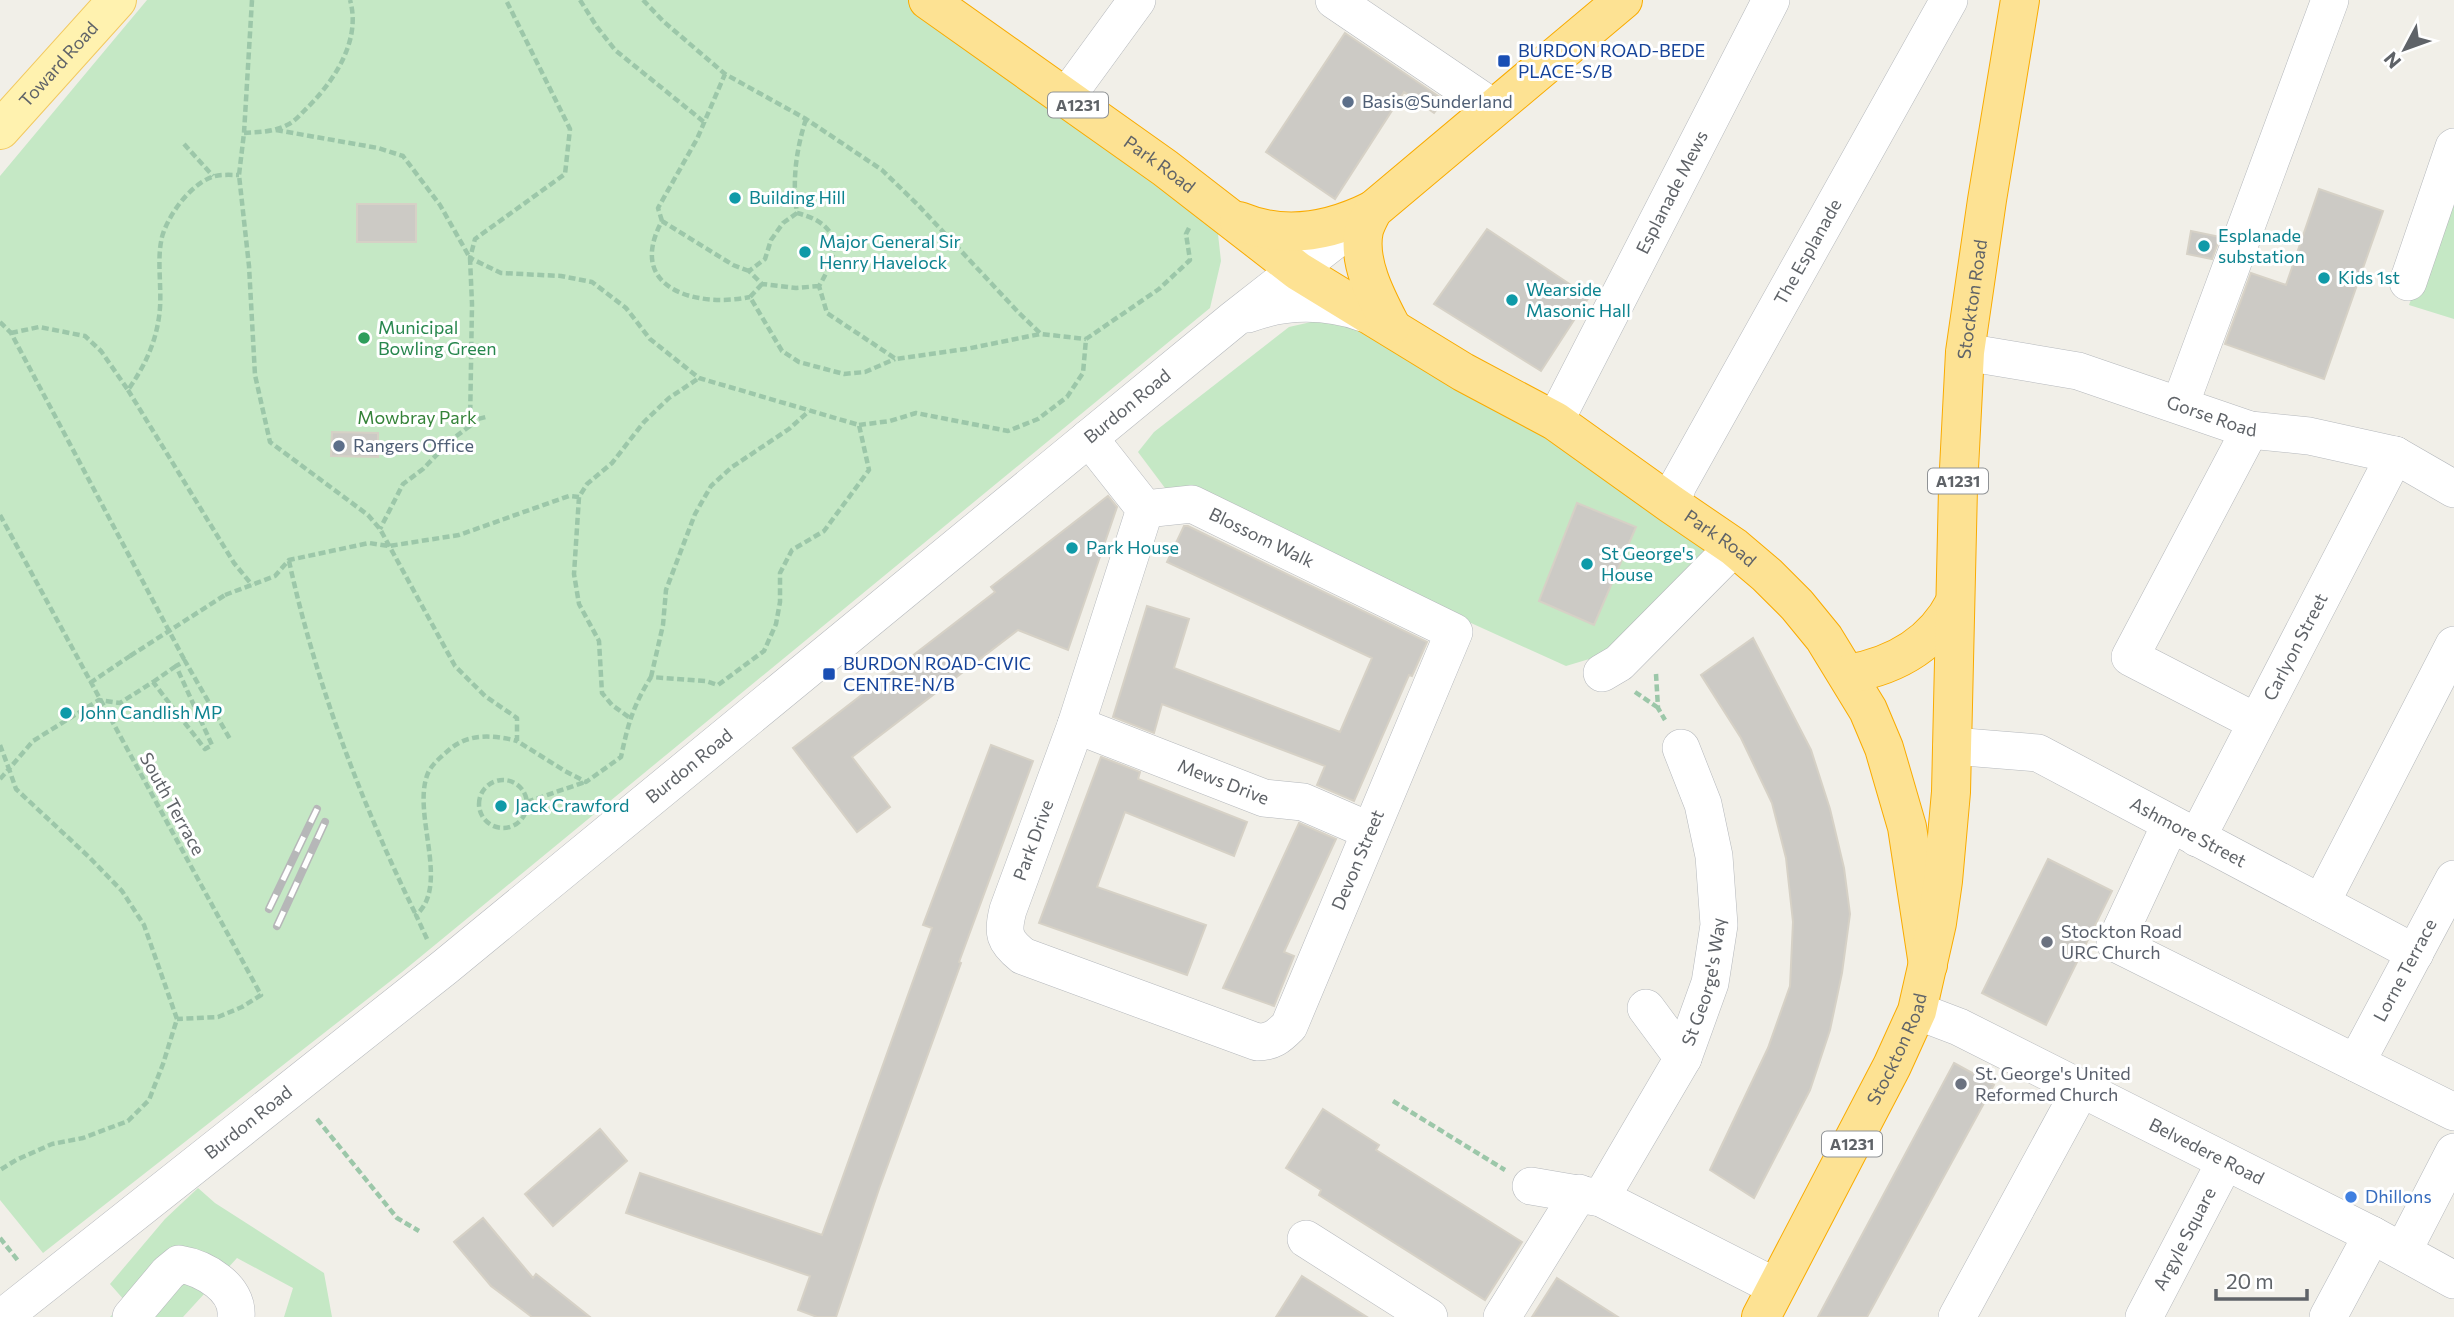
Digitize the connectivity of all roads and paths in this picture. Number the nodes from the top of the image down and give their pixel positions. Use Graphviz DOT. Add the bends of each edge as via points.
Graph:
graph roads {
  1 [pos="117,0"];
  2 [pos="252,0"];
  3 [pos="350,0"];
  4 [pos="506,0"];
  5 [pos="580,0"];
  6 [pos="643,0"];
  7 [pos="928,0"];
  8 [pos="1137,0"];
  9 [pos="1334,0"];
  10 [pos="1623,0"];
  11 [pos="1771,0"];
  12 [pos="1950,0"];
  13 [pos="2021,0"];
  14 [pos="2330,0"];
  15 [pos="725,74"];
  16 [pos="1067,96"];
  17 [pos="1492,107"];
  18 [pos="806,119"];
  19 [pos="704,122"];
  20 [pos="0,130"];
  21 [pos="276,130"];
  22 [pos="244,134"];
  23 [pos="184,144"];
  24 [pos="2454,146"];
  25 [pos="239,174"];
  26 [pos="213,176"];
  27 [pos="1373,209"];
  28 [pos="797,213"];
  29 [pos="1225,215"];
  30 [pos="662,221"];
  31 [pos="470,258"];
  32 [pos="1190,260"];
  33 [pos="749,271"];
  34 [pos="1298,271"];
  35 [pos="2408,282"];
  36 [pos="761,284"];
  37 [pos="819,286"];
  38 [pos="750,297"];
  39 [pos="1234,319"];
  40 [pos="0,322"];
  41 [pos="1391,326"];
  42 [pos="11,333"];
  43 [pos="1041,334"];
  44 [pos="1086,339"];
  45 [pos="1965,352"];
  46 [pos="896,359"];
  47 [pos="699,378"];
  48 [pos="128,390"];
  49 [pos="2180,405"];
  50 [pos="809,411"];
  51 [pos="486,417"];
  52 [pos="1556,421"];
  53 [pos="859,425"];
  54 [pos="470,426"];
  55 [pos="2250,430"];
  56 [pos="1089,438"];
  57 [pos="2395,455"];
  58 [pos="2454,489"];
  59 [pos="579,497"];
  60 [pos="1671,505"];
  61 [pos="1145,509"];
  62 [pos="0,515"];
  63 [pos="380,529"];
  64 [pos="389,546"];
  65 [pos="1734,547"];
  66 [pos="289,560"];
  67 [pos="252,585"];
  68 [pos="1955,602"];
  69 [pos="1454,632"];
  70 [pos="2454,645"];
  71 [pos="184,661"];
  72 [pos="176,666"];
  73 [pos="1602,673"];
  74 [pos="1847,674"];
  75 [pos="651,677"];
  76 [pos="153,682"];
  77 [pos="90,683"];
  78 [pos="99,700"];
  79 [pos="630,718"];
  80 [pos="2256,722"];
  81 [pos="1076,725"];
  82 [pos="230,739"];
  83 [pos="517,741"];
  84 [pos="0,745"];
  85 [pos="1952,746"];
  86 [pos="1681,748"];
  87 [pos="9,769"];
  88 [pos="0,779"];
  89 [pos="586,782"];
  90 [pos="527,802"];
  91 [pos="1370,831"];
  92 [pos="2184,831"];
  93 [pos="1914,867"];
  94 [pos="2454,879"];
  95 [pos="2321,903"];
  96 [pos="416,915"];
  97 [pos="2415,953"];
  98 [pos="1928,965"];
  99 [pos="445,967"];
  100 [pos="1646,1008"];
  101 [pos="1917,1011"];
  102 [pos="177,1019"];
  103 [pos="1230,1032"];
  104 [pos="1683,1058"];
  105 [pos="2356,1063"];
  106 [pos="2081,1089"];
  107 [pos="1393,1101"];
  108 [pos="2454,1112"];
  109 [pos="317,1119"];
  110 [pos="2454,1152"];
  111 [pos="2225,1162"];
  112 [pos="0,1170"];
  113 [pos="1531,1186"];
  114 [pos="1590,1195"];
  115 [pos="419,1231"];
  116 [pos="1306,1238"];
  117 [pos="2387,1243"];
  118 [pos="2454,1280"];
  119 [pos="1769,1302"];
  120 [pos="25,1311"];
  121 [pos="131,1317"];
  122 [pos="236,1317"];
  123 [pos="1430,1317"];
  124 [pos="1502,1317"];
  125 [pos="1957,1317"];
  126 [pos="2144,1317"];
  127 [pos="2328,1317"];
  1 -- 20 [label="main road, Toward Road"];
  2 -- 22 [label="path"];
  3 -- 21 [label="path" via="347,51 335,74 301,114"];
  4 -- 31 [label="path" via="570,129 565,174 475,239"];
  5 -- 19 [label="path" via="615,50"];
  6 -- 15 [label="path"];
  7 -- 16 [label="highway, Park Road / A1231"];
  8 -- 16 [label="street"];
  9 -- 17 [label="street"];
  10 -- 17 [label="highway, Burdon Road / A1231"];
  11 -- 52 [label="street, Esplanade Mews"];
  12 -- 60 [label="street, The Esplanade"];
  13 -- 45 [label="highway, Stockton Road / A1231"];
  14 -- 49 [label="street"];
  15 -- 18 [label="path"];
  15 -- 19 [label="path"];
  16 -- 29 [label="highway, Park Road / A1231"];
  17 -- 27 [label="highway, Burdon Road / A1231"];
  18 -- 28 [label="path" via="798,147"];
  18 -- 43 [label="path" via="881,170"];
  19 -- 30 [label="path" via="658,208"];
  21 -- 22 [label="path"];
  21 -- 31 [label="path" via="403,156 440,205"];
  22 -- 25 [label="path"];
  23 -- 26 [label="path"];
  24 -- 35 [label="street"];
  25 -- 26 [label="path"];
  25 -- 63 [label="path" via="255,375 270,442 368,515"];
  26 -- 48 [label="path" via="189,193 162,237 155,337"];
  27 -- 29 [label="highway, A1231" via="1331,228 1286,232"];
  27 -- 34 [label="street, Burdon Road"];
  27 -- 41 [label="highway" via="1364,231 1363,253"];
  28 -- 33 [label="path" via="771,240 765,259"];
  28 -- 37 [label="path" via="827,228 835,243 833,263"];
  29 -- 34 [label="highway, Park Road / A1231"];
  30 -- 33 [label="path"];
  30 -- 38 [label="path" via="653,237 650,259 660,280 676,292 702,298 730,301"];
  31 -- 47 [label="path" via="501,273 561,275 592,282 626,307 650,339"];
  31 -- 54 [label="path"];
  32 -- 44 [label="path" via="1159,289"];
  33 -- 36 [label="path"];
  34 -- 39 [label="street, Burdon Road"];
  34 -- 41 [label="highway, Park Road / A1231"];
  36 -- 37 [label="path"];
  36 -- 38 [label="path"];
  37 -- 46 [label="path" via="827,313"];
  38 -- 46 [label="path" via="782,351 799,362 844,374 865,372"];
  39 -- 41 [label="street, Park Road" via="1285,304 1311,303 1353,309"];
  39 -- 56 [label="street, Burdon Road"];
  40 -- 42 [label="path"];
  41 -- 52 [label="highway, Park Road / A1231" via="1463,372"];
  42 -- 48 [label="path" via="39,327 85,336"];
  42 -- 71 [label="path"];
  43 -- 44 [label="path"];
  43 -- 46 [label="path"];
  44 -- 53 [label="path" via="1083,373 1067,397 1038,419 1008,431 916,413"];
  45 -- 49 [label="street, Gorse Road" via="2078,371"];
  45 -- 68 [label="highway, Stockton Road / A1231"];
  47 -- 50 [label="path"];
  47 -- 59 [label="path" via="644,422"];
  48 -- 67 [label="path"];
  49 -- 55 [label="street, Gorse Road"];
  50 -- 53 [label="path"];
  50 -- 75 [label="path" via="732,467 712,486 695,514 666,590"];
  51 -- 54 [label="path"];
  52 -- 60 [label="highway, Park Road / A1231"];
  53 -- 75 [label="path" via="869,470 824,531 792,551 780,573 776,624 764,650 718,685"];
  54 -- 63 [label="path" via="403,484"];
  55 -- 57 [label="street, Gorse Road" via="2309,436"];
  55 -- 80 [label="street" via="2130,657"];
  56 -- 61 [label="street"];
  56 -- 99 [label="street, Burdon Road"];
  57 -- 58 [label="street, Gorse Road"];
  57 -- 80 [label="street, Carlyon Street"];
  59 -- 64 [label="path" via="569,496 459,535"];
  59 -- 79 [label="path" via="574,573 579,604 599,641 601,693"];
  60 -- 65 [label="highway, Park Road / A1231"];
  61 -- 69 [label="street, Blossom Walk" via="1192,504"];
  61 -- 81 [label="street, Park Drive"];
  62 -- 77 [label="path, South Terrace"];
  63 -- 64 [label="path"];
  64 -- 66 [label="path" via="369,543"];
  64 -- 83 [label="path" via="456,666 485,696 517,718"];
  65 -- 73 [label="street" via="1619,663"];
  65 -- 74 [label="highway, Park Road / A1231" via="1797,605"];
  66 -- 67 [label="path" via="275,576"];
  66 -- 96 [label="path" via="326,702"];
  67 -- 77 [label="path, bridge" via="225,595"];
  68 -- 74 [label="highway" via="1946,619 1912,651 1881,667"];
  68 -- 85 [label="highway, Stockton Road / A1231"];
  69 -- 91 [label="street, Devon Street"];
  70 -- 95 [label="street"];
  71 -- 72 [label="path"];
  71 -- 82 [label="path"];
  72 -- 76 [label="path"];
  72 -- 76 [label="path" via="212,745 205,749"];
  74 -- 93 [label="highway, Park Road / A1231" via="1884,748"];
  75 -- 79 [label="path"];
  76 -- 78 [label="path" via="120,703"];
  77 -- 78 [label="path, South Terrace"];
  78 -- 87 [label="path" via="33,741"];
  78 -- 102 [label="path, South Terrace" via="261,995 218,1017"];
  79 -- 89 [label="path" via="621,757"];
  80 -- 92 [label="street, Carlyon Street"];
  81 -- 91 [label="street, Mews Drive" via="1264,798 1303,802"];
  81 -- 103 [label="street, Park Drive" via="1008,910 1004,925 1009,945 1023,956"];
  83 -- 89 [label="path"];
  83 -- 96 [label="path" via="473,737 455,745 429,772 423,797 429,890"];
  84 -- 87 [label="path"];
  85 -- 92 [label="street, Ashmore Street" via="2038,753"];
  85 -- 98 [label="highway, Stockton Road / A1231" via="1943,881"];
  86 -- 104 [label="street, St George's Way" via="1703,804 1714,856 1719,925 1710,983"];
  87 -- 88 [label="path"];
  87 -- 102 [label="path" via="16,789 122,891 144,925"];
  89 -- 90 [label="path"];
  90 -- 90 [label="path" via="517,824 502,828 488,822 479,809 486,787 500,780 521,788"];
  91 -- 103 [label="street, Devon Street" via="1289,1026 1267,1042"];
  92 -- 95 [label="street, Ashmore Street"];
  92 -- 105 [label="street, Carlyon Street" via="2116,943"];
  93 -- 98 [label="highway, Stockton Road / A1231"];
  94 -- 97 [label="street, Lorne Terrace"];
  95 -- 97 [label="street, Ashmore Street"];
  96 -- 99 [label="path"];
  97 -- 105 [label="street, Lorne Terrace"];
  98 -- 101 [label="highway, Stockton Road / A1231"];
  99 -- 120 [label="street, Burdon Road"];
  100 -- 104 [label="street"];
  101 -- 106 [label="street, Belvedere Road" via="1959,1027"];
  101 -- 119 [label="highway, Stockton Road / A1231"];
  102 -- 112 [label="path" via="149,1100 128,1121 52,1144"];
  104 -- 114 [label="street, St George's Way"];
  105 -- 108 [label="street"];
  106 -- 111 [label="street, Belvedere Road"];
  106 -- 125 [label="street"];
  107 -- 113 [label="path"];
  109 -- 115 [label="path" via="397,1219"];
  110 -- 117 [label="street"];
  111 -- 117 [label="street, Belvedere Road"];
  111 -- 126 [label="street, Argyle Square"];
  113 -- 114 [label="street"];
  114 -- 119 [label="street"];
  114 -- 124 [label="street, St George's Way"];
  116 -- 123 [label="street"];
  117 -- 118 [label="street, Belvedere Road"];
  117 -- 127 [label="street"];
  121 -- 122 [label="street" via="179,1264 204,1272 227,1290"];
}
